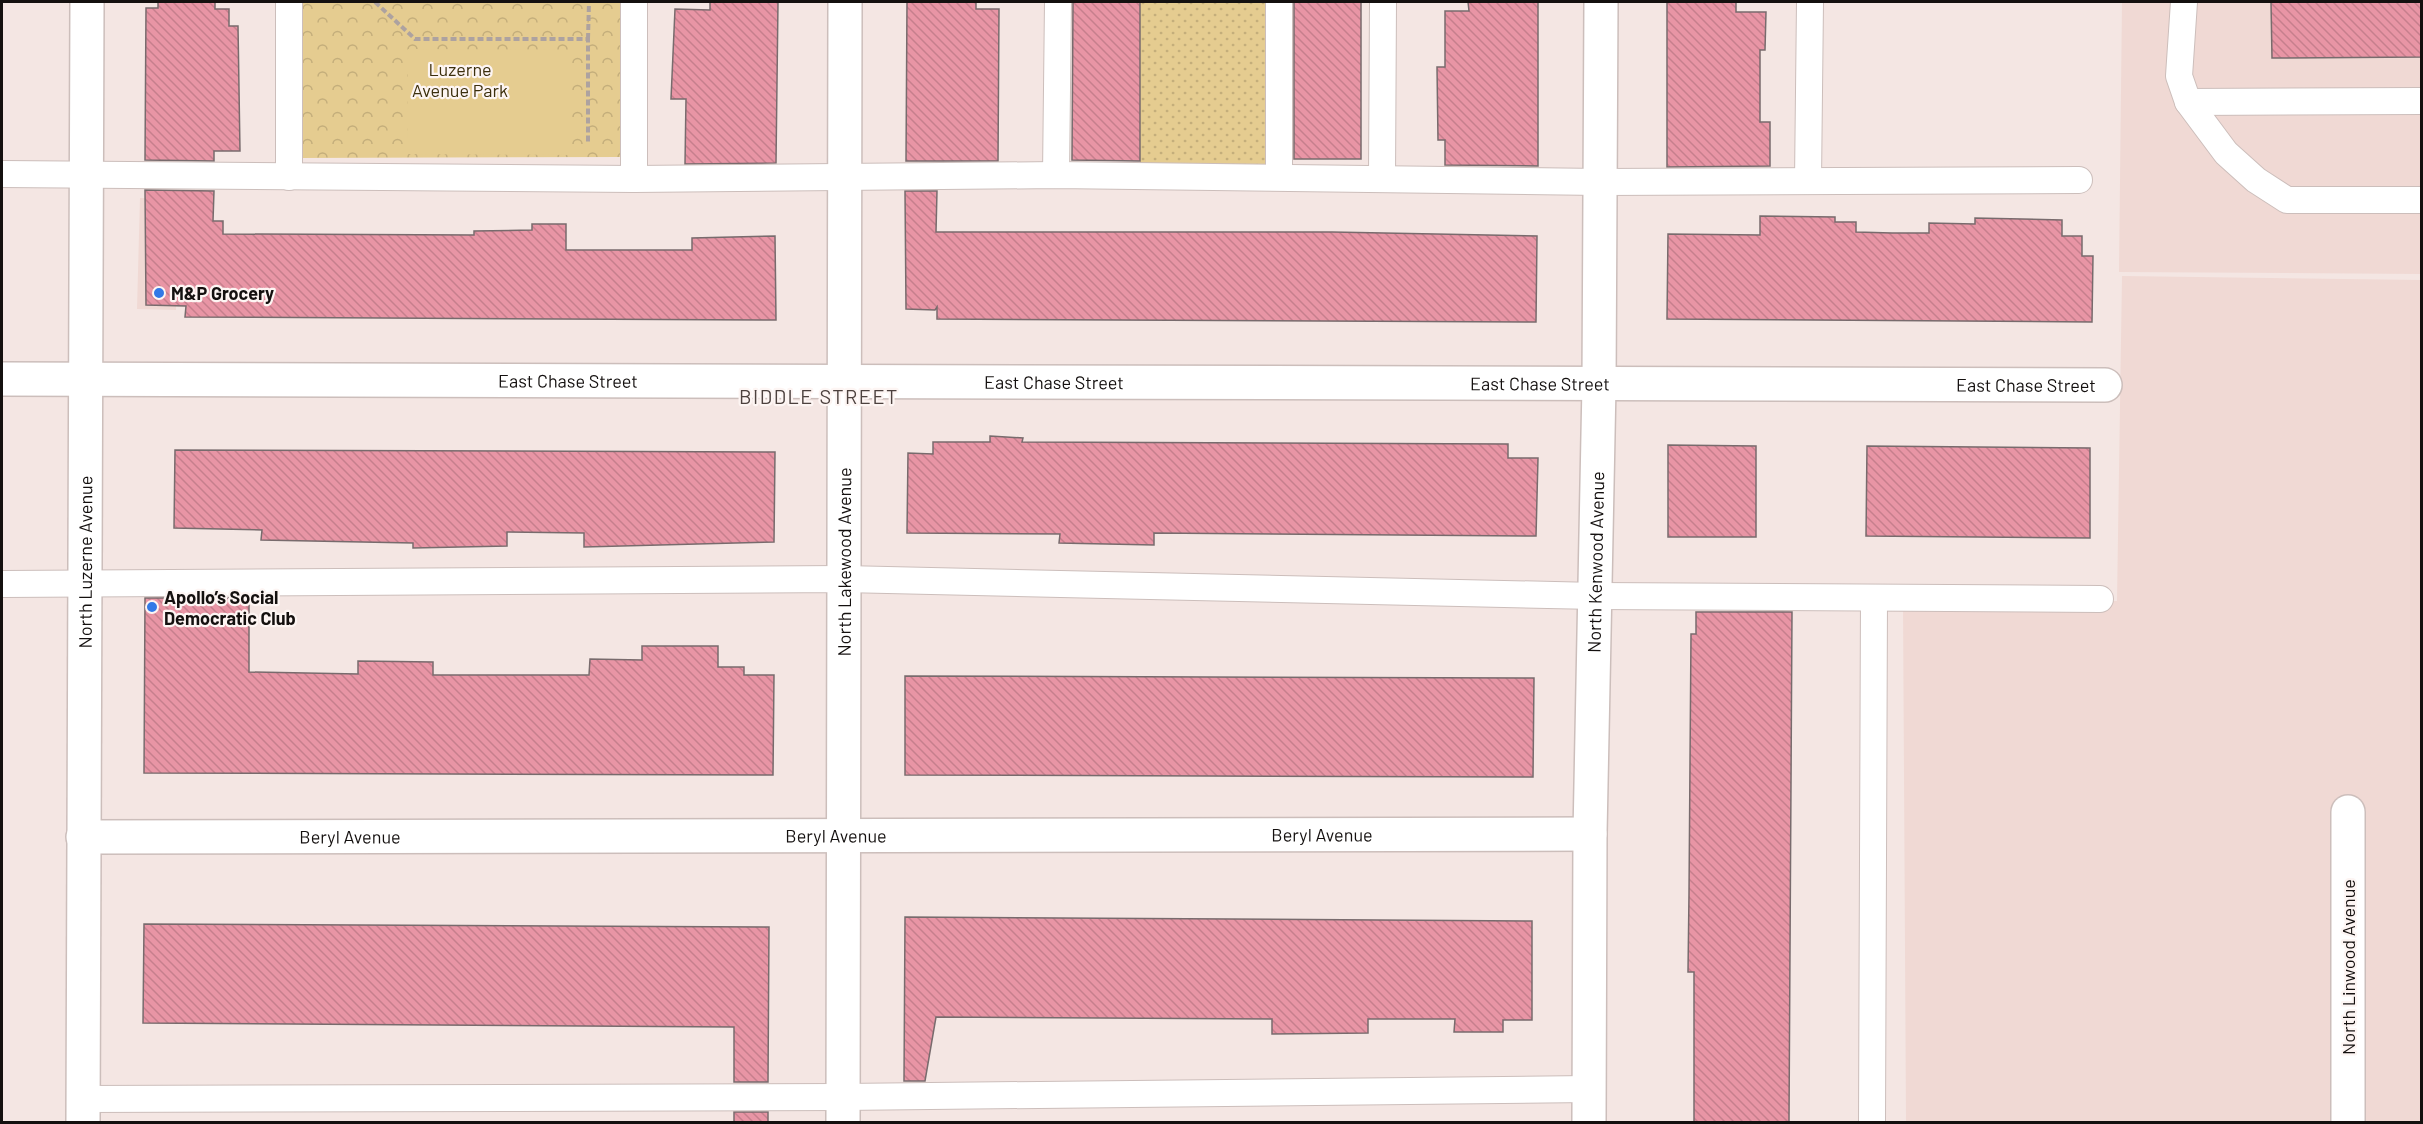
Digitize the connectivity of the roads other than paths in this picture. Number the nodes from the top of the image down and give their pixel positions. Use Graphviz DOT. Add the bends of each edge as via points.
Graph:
graph roads {
  1 [pos="87,2"];
  2 [pos="290,2"];
  3 [pos="634,2"];
  4 [pos="844,2"];
  5 [pos="1058,2"];
  6 [pos="1279,2"];
  7 [pos="1383,2"];
  8 [pos="1601,2"];
  9 [pos="1810,2"];
  10 [pos="2184,2"];
  11 [pos="2421,101"];
  12 [pos="2188,102"];
  13 [pos="2,174"];
  14 [pos="86,175"];
  15 [pos="843,175"];
  16 [pos="1056,175"];
  17 [pos="289,177"];
  18 [pos="1278,177"];
  19 [pos="1382,177"];
  20 [pos="634,179"];
  21 [pos="2079,180"];
  22 [pos="1600,182"];
  23 [pos="1808,182"];
  24 [pos="2421,200"];
  25 [pos="2,379"];
  26 [pos="85,379"];
  27 [pos="845,382"];
  28 [pos="1599,385"];
  29 [pos="2104,386"];
  30 [pos="844,579"];
  31 [pos="2,584"];
  32 [pos="84,584"];
  33 [pos="1596,596"];
  34 [pos="1874,598"];
  35 [pos="2100,599"];
  36 [pos="2348,812"];
  37 [pos="1590,834"];
  38 [pos="843,836"];
  39 [pos="83,837"];
  40 [pos="1589,1089"];
  41 [pos="843,1110"];
  42 [pos="83,1111"];
  43 [pos="1589,1122"];
  44 [pos="1872,1122"];
  45 [pos="2348,1122"];
  1 -- 14 [label="street, North Luzerne Avenue"];
  2 -- 17 [label="lane"];
  3 -- 20 [label="lane"];
  4 -- 15 [label="street, North Lakewood Avenue"];
  5 -- 16 [label="lane"];
  6 -- 18 [label="lane"];
  7 -- 19 [label="lane"];
  8 -- 22 [label="street, North Kenwood Avenue"];
  9 -- 23 [label="lane"];
  10 -- 12 [label="lane" via="2180,76"];
  11 -- 12 [label="lane"];
  12 -- 24 [label="lane" via="2226,153 2256,180 2287,200"];
  13 -- 14 [label="lane"];
  14 -- 17 [label="lane"];
  14 -- 26 [label="street, North Luzerne Avenue"];
  15 -- 16 [label="lane"];
  15 -- 20 [label="lane"];
  15 -- 27 [label="street, North Lakewood Avenue"];
  16 -- 18 [label="lane"];
  17 -- 20 [label="lane"];
  18 -- 19 [label="lane"];
  19 -- 22 [label="lane"];
  21 -- 23 [label="lane"];
  22 -- 23 [label="lane"];
  22 -- 28 [label="street, North Kenwood Avenue"];
  25 -- 26 [label="street, East Chase Street"];
  26 -- 27 [label="street, East Chase Street"];
  26 -- 32 [label="street, North Luzerne Avenue"];
  27 -- 28 [label="street, East Chase Street"];
  27 -- 30 [label="street, North Lakewood Avenue"];
  28 -- 29 [label="street, East Chase Street"];
  28 -- 33 [label="street, North Kenwood Avenue"];
  30 -- 32 [label="lane"];
  30 -- 33 [label="lane"];
  30 -- 38 [label="street, North Lakewood Avenue"];
  31 -- 32 [label="lane"];
  32 -- 39 [label="street, North Luzerne Avenue"];
  33 -- 34 [label="lane"];
  33 -- 37 [label="street, North Kenwood Avenue"];
  34 -- 35 [label="lane"];
  34 -- 44 [label="lane"];
  36 -- 45 [label="street, North Linwood Avenue"];
  37 -- 38 [label="street, Beryl Avenue"];
  37 -- 40 [label="street, North Kenwood Avenue"];
  38 -- 39 [label="street, Beryl Avenue"];
  38 -- 41 [label="street, North Lakewood Avenue"];
  39 -- 42 [label="street, North Luzerne Avenue"];
  40 -- 41 [label="lane"];
  40 -- 43 [label="street, North Kenwood Avenue"];
  41 -- 42 [label="lane"];
}
